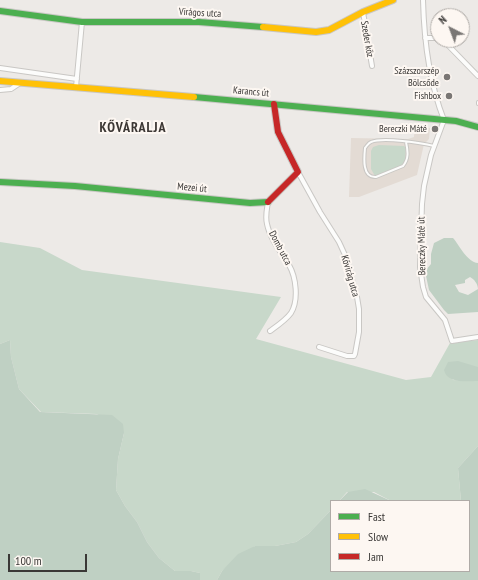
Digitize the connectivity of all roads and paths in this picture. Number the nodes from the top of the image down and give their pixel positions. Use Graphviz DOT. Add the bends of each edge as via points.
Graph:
graph roads {
  1 [pos="393,0"];
  2 [pos="423,0"];
  3 [pos="0,11"];
  4 [pos="363,12"];
  5 [pos="82,22"];
  6 [pos="425,38"];
  7 [pos="430,38"];
  8 [pos="451,48"];
  9 [pos="372,66"];
  10 [pos="0,68"];
  11 [pos="478,76"];
  12 [pos="77,79"];
  13 [pos="0,81"];
  14 [pos="21,83"];
  15 [pos="76,87"];
  16 [pos="0,90"];
  17 [pos="274,104"];
  18 [pos="444,120"];
  19 [pos="478,127"];
  20 [pos="406,142"];
  21 [pos="434,146"];
  22 [pos="298,172"];
  23 [pos="0,182"];
  24 [pos="268,202"];
  25 [pos="270,331"];
  26 [pos="478,337"];
  27 [pos="319,348"];
  1 -- 4 [label="street, Virágos utca"];
  2 -- 6 [label="street"];
  3 -- 5 [label="street, Virágos utca"];
  4 -- 5 [label="street, Virágos utca" via="329,30 316,32 192,22"];
  4 -- 9 [label="street, Szeder köz"];
  5 -- 12 [label="street"];
  6 -- 7 [label="street"];
  6 -- 18 [label="street" via="430,75"];
  8 -- 11 [label="street"];
  10 -- 12 [label="street"];
  12 -- 15 [label="street"];
  13 -- 14 [label="street, Karancs út"];
  14 -- 15 [label="street, Karancs út"];
  14 -- 16 [label="street, Karancs út" via="11,89"];
  15 -- 17 [label="street, Karancs út"];
  17 -- 18 [label="street, Karancs út"];
  17 -- 22 [label="street" via="278,132"];
  18 -- 19 [label="street, Karancs út"];
  18 -- 21 [label="street, Bereczky Máté út"];
  20 -- 20 [label="lane" via="382,140 367,144 364,153 367,174 376,177 403,166 408,152"];
  20 -- 21 [label="lane"];
  21 -- 26 [label="street, Bereczky Máté út" via="427,168 422,204 420,267 423,287 428,300 445,320 452,341"];
  22 -- 24 [label="street"];
  22 -- 27 [label="street, Kővirág utca" via="339,242 359,309 359,332 354,356"];
  23 -- 24 [label="street, Mezei út" via="75,186 250,203"];
  24 -- 25 [label="street, Domb utca" via="267,224 277,247 290,266 296,295 291,314"];
}
